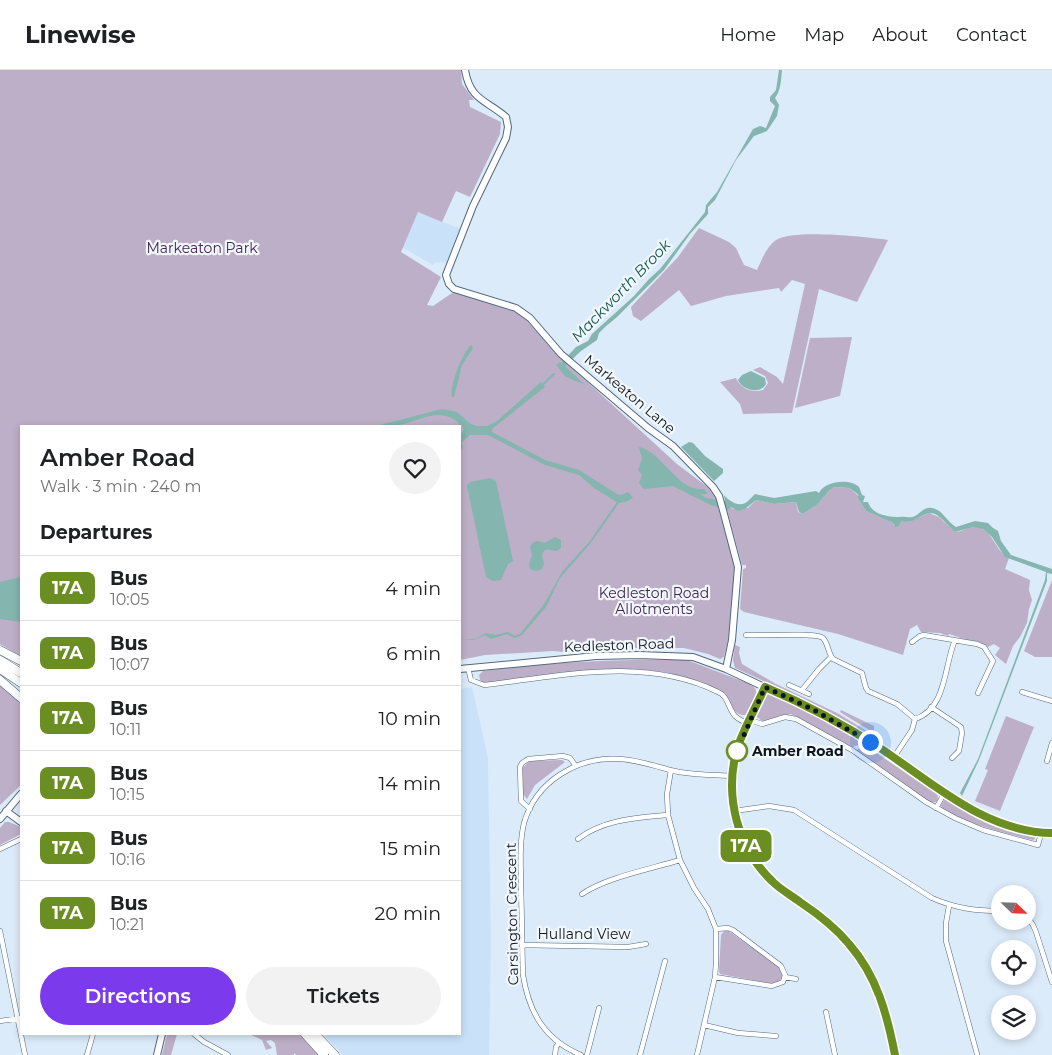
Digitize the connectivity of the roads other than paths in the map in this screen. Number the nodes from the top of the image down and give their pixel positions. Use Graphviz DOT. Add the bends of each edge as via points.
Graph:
graph roads {
  1 [pos="465,70"];
  2 [pos="746,636"];
  3 [pos="955,640"];
  4 [pos="912,642"];
  5 [pos="0,650"];
  6 [pos="831,657"];
  7 [pos="0,660"];
  8 [pos="20,661"];
  9 [pos="468,668"];
  10 [pos="0,669"];
  11 [pos="461,669"];
  12 [pos="726,669"];
  13 [pos="20,673"];
  14 [pos="0,680"];
  15 [pos="20,682"];
  16 [pos="789,685"];
  17 [pos="765,687"];
  18 [pos="802,690"];
  19 [pos="1022,692"];
  20 [pos="978,693"];
  21 [pos="809,694"];
  22 [pos="20,697"];
  23 [pos="1052,701"];
  24 [pos="931,707"];
  25 [pos="916,719"];
  26 [pos="749,722"];
  27 [pos="1052,743"];
  28 [pos="894,757"];
  29 [pos="952,758"];
  30 [pos="1047,762"];
  31 [pos="576,765"];
  32 [pos="671,770"];
  33 [pos="732,776"];
  34 [pos="944,794"];
  35 [pos="20,795"];
  36 [pos="936,808"];
  37 [pos="530,809"];
  38 [pos="6,811"];
  39 [pos="734,811"];
  40 [pos="668,815"];
  41 [pos="0,819"];
  42 [pos="20,821"];
  43 [pos="1041,833"];
  44 [pos="1052,833"];
  45 [pos="20,839"];
  46 [pos="578,839"];
  47 [pos="0,849"];
  48 [pos="680,860"];
  49 [pos="582,894"];
  50 [pos="949,906"];
  51 [pos="991,911"];
  52 [pos="716,929"];
  53 [pos="1035,930"];
  54 [pos="0,931"];
  55 [pos="646,944"];
  56 [pos="522,945"];
  57 [pos="664,961"];
  58 [pos="656,968"];
  59 [pos="662,969"];
  60 [pos="715,977"];
  61 [pos="785,977"];
  62 [pos="796,979"];
  63 [pos="1052,982"];
  64 [pos="599,1008"];
  65 [pos="826,1012"];
  66 [pos="19,1018"];
  67 [pos="0,1021"];
  68 [pos="704,1025"];
  69 [pos="22,1035"];
  70 [pos="93,1035"];
  71 [pos="162,1035"];
  72 [pos="195,1035"];
  73 [pos="306,1035"];
  74 [pos="316,1035"];
  75 [pos="776,1036"];
  76 [pos="559,1043"];
  77 [pos="977,1054"];
  78 [pos="25,1055"];
  79 [pos="87,1055"];
  80 [pos="157,1055"];
  81 [pos="228,1055"];
  82 [pos="324,1055"];
  83 [pos="335,1055"];
  84 [pos="555,1055"];
  85 [pos="581,1055"];
  86 [pos="587,1055"];
  87 [pos="640,1055"];
  88 [pos="697,1055"];
  89 [pos="835,1055"];
  90 [pos="895,1055"];
  1 -- 12 [label="street, Markeaton Lane" via="473,93 506,117 508,127 447,271 447,280 454,288 524,313 561,354 673,446 713,486 719,496 738,567 732,640"];
  2 -- 6 [label="street" via="818,635 825,641"];
  3 -- 4 [label="street" via="924,635"];
  3 -- 20 [label="street" via="980,645 993,659"];
  3 -- 24 [label="street" via="941,693"];
  5 -- 8 [label="highway"];
  6 -- 18 [label="street"];
  6 -- 25 [label="street" via="861,672 870,692 897,704"];
  7 -- 13 [label="highway"];
  9 -- 11 [label="street, Kedleston Road"];
  9 -- 12 [label="street, Kedleston Road" via="640,655 692,657"];
  9 -- 26 [label="street, Kedleston Road" via="471,680 484,685 599,672 675,676 721,693 736,717"];
  10 -- 15 [label="highway"];
  12 -- 17 [label="street, Kedleston Road"];
  14 -- 22 [label="highway"];
  16 -- 18 [label="street"];
  17 -- 26 [label="street"];
  17 -- 28 [label="street, Kedleston Road" via="836,721"];
  18 -- 21 [label="street"];
  19 -- 23 [label="street"];
  24 -- 25 [label="street"];
  24 -- 29 [label="street" via="961,727 959,751"];
  25 -- 28 [label="street"];
  26 -- 33 [label="street" via="737,749"];
  26 -- 36 [label="street, Kedleston Road" via="762,724 785,717 796,719 852,750"];
  27 -- 30 [label="street"];
  28 -- 34 [label="street, Kedleston Road"];
  31 -- 32 [label="street, Carsington Crescent" via="620,759"];
  31 -- 37 [label="street, Carsington Crescent" via="542,790"];
  31 -- 37 [label="street" via="563,756 522,762 521,801"];
  32 -- 33 [label="street, Carsington Crescent"];
  32 -- 40 [label="street"];
  33 -- 39 [label="street"];
  34 -- 36 [label="street"];
  34 -- 43 [label="street, Kedleston Road" via="1000,822"];
  35 -- 38 [label="street"];
  36 -- 43 [label="street, Kedleston Road" via="983,830 1038,845"];
  37 -- 56 [label="street, Carsington Crescent" via="521,849"];
  38 -- 41 [label="street"];
  38 -- 42 [label="street"];
  39 -- 50 [label="street" via="769,806 794,810 921,892"];
  39 -- 90 [label="street" via="744,842 758,866 773,882 836,930 863,962 873,978 885,1011"];
  40 -- 46 [label="street" via="602,825"];
  40 -- 48 [label="street"];
  43 -- 44 [label="street, Kedleston Road"];
  45 -- 47 [label="street"];
  48 -- 49 [label="street" via="590,888"];
  48 -- 52 [label="street"];
  50 -- 51 [label="street"];
  50 -- 77 [label="street" via="946,942"];
  52 -- 60 [label="street"];
  52 -- 61 [label="street" via="732,930 781,966"];
  53 -- 63 [label="street"];
  54 -- 66 [label="street"];
  55 -- 56 [label="street, Hulland View" via="628,947"];
  56 -- 76 [label="street, Carsington Crescent" via="523,975 532,1010 545,1030"];
  57 -- 59 [label="street"];
  58 -- 59 [label="street"];
  59 -- 87 [label="street"];
  60 -- 61 [label="street" via="772,986 783,982"];
  60 -- 68 [label="street"];
  61 -- 62 [label="street"];
  64 -- 86 [label="street"];
  65 -- 89 [label="street"];
  66 -- 67 [label="street"];
  68 -- 75 [label="street"];
  68 -- 88 [label="street"];
  69 -- 78 [label="street"];
  70 -- 79 [label="street"];
  71 -- 80 [label="street"];
  72 -- 81 [label="street"];
  73 -- 82 [label="highway"];
  74 -- 83 [label="highway"];
  76 -- 84 [label="street"];
  76 -- 85 [label="street, Carsington Crescent"];
}
